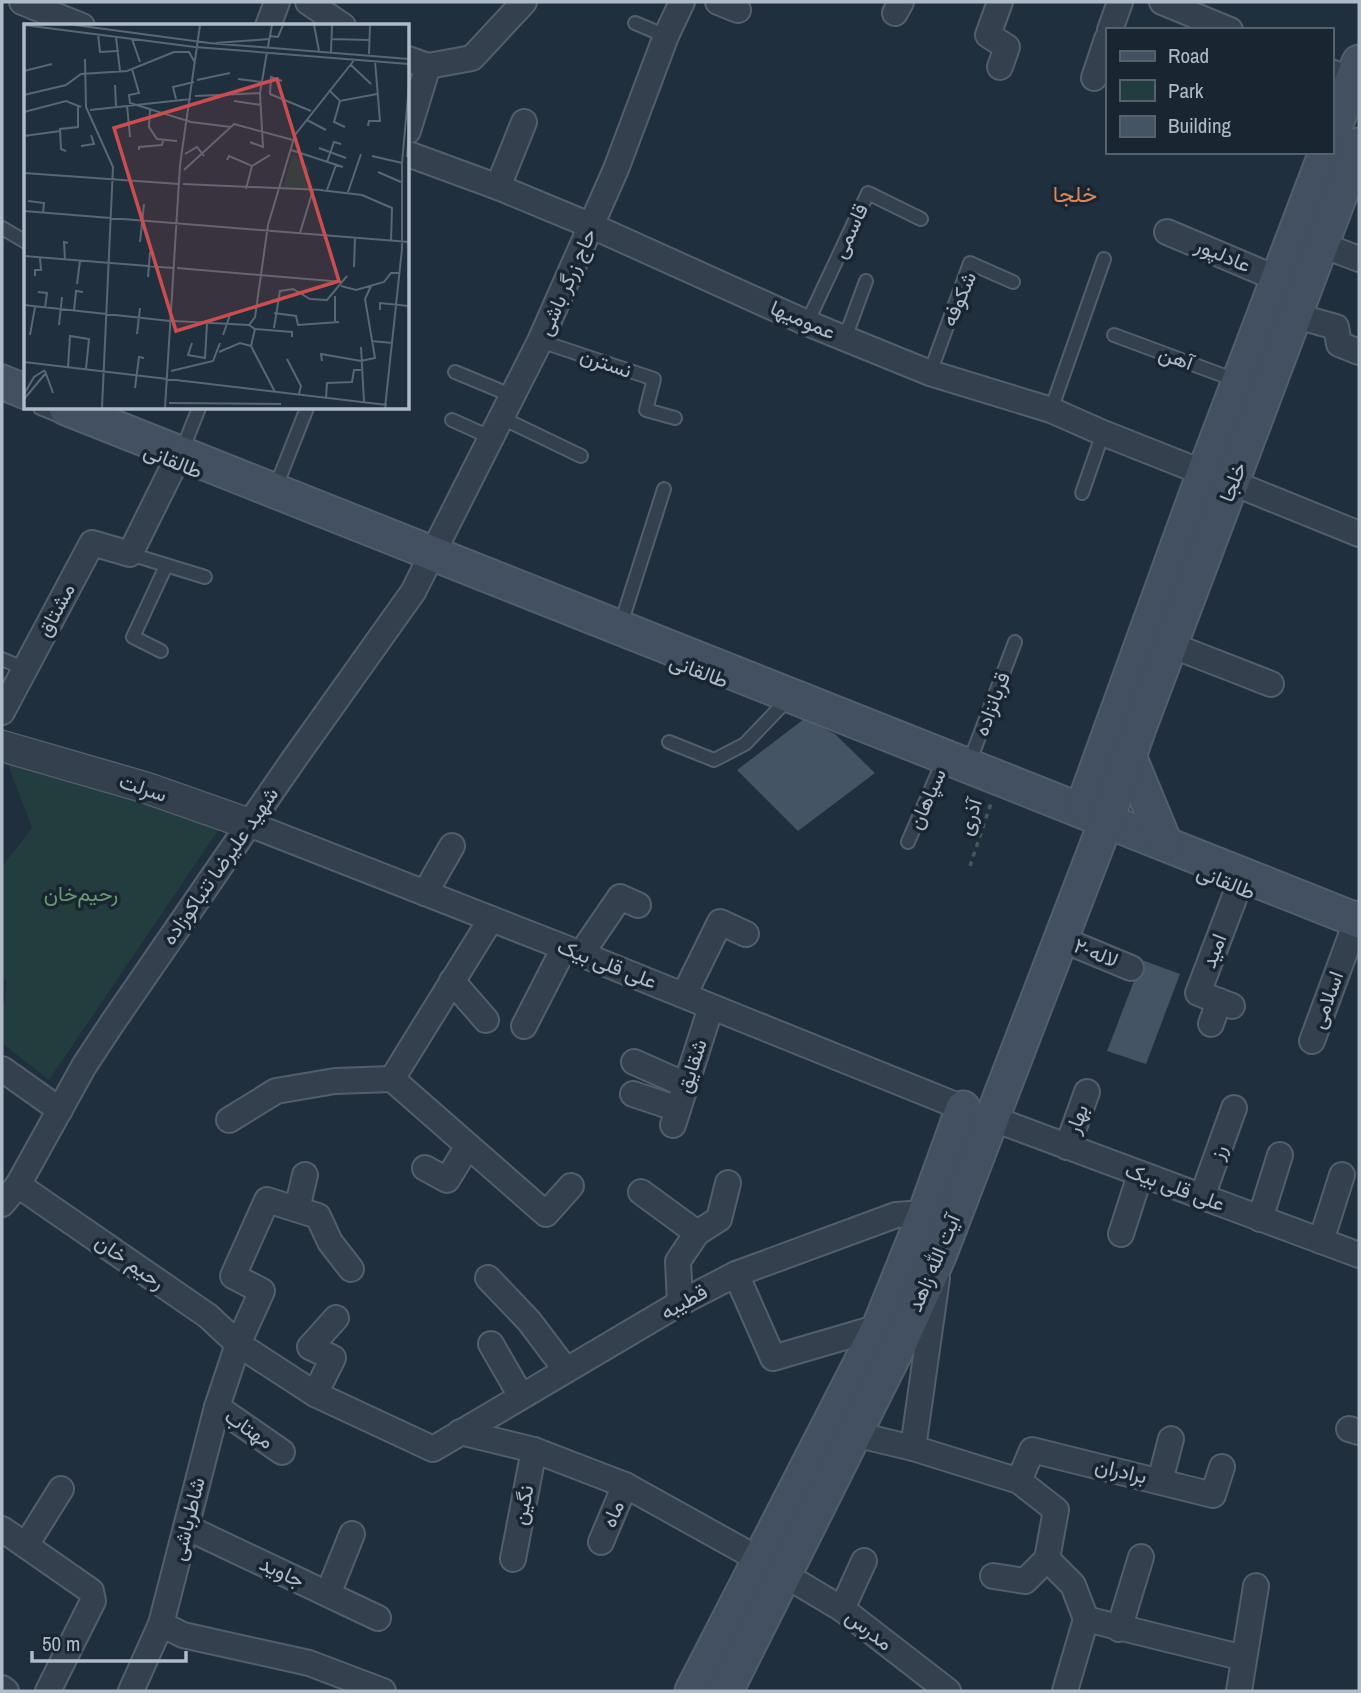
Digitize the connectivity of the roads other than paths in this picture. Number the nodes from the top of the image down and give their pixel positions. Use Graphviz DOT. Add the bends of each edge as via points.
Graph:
graph roads {
  1 [pos="22,2"];
  2 [pos="277,2"];
  3 [pos="524,2"];
  4 [pos="682,2"];
  5 [pos="1000,2"];
  6 [pos="1120,2"];
  7 [pos="1162,2"];
  8 [pos="635,23"];
  9 [pos="77,24"];
  10 [pos="269,24"];
  11 [pos="1111,28"];
  12 [pos="1225,28"];
  13 [pos="666,36"];
  14 [pos="1106,42"];
  15 [pos="418,63"];
  16 [pos="1000,67"];
  17 [pos="1348,72"];
  18 [pos="1094,78"];
  19 [pos="410,117"];
  20 [pos="524,122"];
  21 [pos="1359,145"];
  22 [pos="1333,149"];
  23 [pos="410,155"];
  24 [pos="1331,159"];
  25 [pos="498,187"];
  26 [pos="921,219"];
  27 [pos="592,226"];
  28 [pos="2,228"];
  29 [pos="1167,232"];
  30 [pos="24,239"];
  31 [pos="1322,245"];
  32 [pos="1104,259"];
  33 [pos="1359,259"];
  34 [pos="1278,279"];
  35 [pos="866,281"];
  36 [pos="1013,282"];
  37 [pos="1296,316"];
  38 [pos="807,323"];
  39 [pos="1114,335"];
  40 [pos="845,338"];
  41 [pos="540,341"];
  42 [pos="1359,352"];
  43 [pos="455,372"];
  44 [pos="930,373"];
  45 [pos="1238,381"];
  46 [pos="2,382"];
  47 [pos="24,391"];
  48 [pos="2,393"];
  49 [pos="513,396"];
  50 [pos="24,401"];
  51 [pos="46,410"];
  52 [pos="71,410"];
  53 [pos="198,410"];
  54 [pos="306,410"];
  55 [pos="1051,410"];
  56 [pos="675,418"];
  57 [pos="452,421"];
  58 [pos="497,428"];
  59 [pos="1102,433"];
  60 [pos="580,456"];
  61 [pos="178,457"];
  62 [pos="1218,478"];
  63 [pos="664,489"];
  64 [pos="275,491"];
  65 [pos="1082,493"];
  66 [pos="1359,534"];
  67 [pos="130,554"];
  68 [pos="430,559"];
  69 [pos="166,565"];
  70 [pos="205,577"];
  71 [pos="620,627"];
  72 [pos="1015,642"];
  73 [pos="1171,645"];
  74 [pos="161,651"];
  75 [pos="2,659"];
  76 [pos="24,669"];
  77 [pos="1271,684"];
  78 [pos="788,700"];
  79 [pos="2,712"];
  80 [pos="1121,738"];
  81 [pos="669,742"];
  82 [pos="2,746"];
  83 [pos="2,753"];
  84 [pos="35,755"];
  85 [pos="952,763"];
  86 [pos="1029,790"];
  87 [pos="1097,820"];
  88 [pos="249,824"];
  89 [pos="908,842"];
  90 [pos="1165,843"];
  91 [pos="452,846"];
  92 [pos="1241,881"];
  93 [pos="425,894"];
  94 [pos="638,905"];
  95 [pos="491,919"];
  96 [pos="1357,924"];
  97 [pos="746,934"];
  98 [pos="1061,939"];
  99 [pos="572,951"];
  100 [pos="1131,968"];
  101 [pos="452,981"];
  102 [pos="684,995"];
  103 [pos="711,1007"];
  104 [pos="1221,1010"];
  105 [pos="486,1020"];
  106 [pos="524,1027"];
  107 [pos="1312,1041"];
  108 [pos="634,1062"];
  109 [pos="2,1069"];
  110 [pos="392,1079"];
  111 [pos="687,1085"];
  112 [pos="1087,1092"];
  113 [pos="633,1094"];
  114 [pos="1234,1108"];
  115 [pos="60,1110"];
  116 [pos="977,1113"];
  117 [pos="229,1120"];
  118 [pos="468,1146"];
  119 [pos="1067,1147"];
  120 [pos="1280,1154"];
  121 [pos="425,1168"];
  122 [pos="305,1175"];
  123 [pos="1140,1175"];
  124 [pos="1342,1175"];
  125 [pos="728,1183"];
  126 [pos="18,1185"];
  127 [pos="570,1186"];
  128 [pos="641,1192"];
  129 [pos="1202,1197"];
  130 [pos="2,1205"];
  131 [pos="297,1209"];
  132 [pos="925,1213"];
  133 [pos="1260,1219"];
  134 [pos="697,1233"];
  135 [pos="1121,1234"];
  136 [pos="1321,1241"];
  137 [pos="1359,1255"];
  138 [pos="939,1256"];
  139 [pos="351,1269"];
  140 [pos="736,1274"];
  141 [pos="488,1278"];
  142 [pos="680,1303"];
  143 [pos="336,1318"];
  144 [pos="879,1327"];
  145 [pos="239,1344"];
  146 [pos="491,1344"];
  147 [pos="566,1370"];
  148 [pos="315,1394"];
  149 [pos="521,1396"];
  150 [pos="217,1407"];
  151 [pos="460,1432"];
  152 [pos="854,1434"];
  153 [pos="1171,1439"];
  154 [pos="913,1448"];
  155 [pos="534,1450"];
  156 [pos="282,1452"];
  157 [pos="1222,1467"];
  158 [pos="1019,1480"];
  159 [pos="1160,1481"];
  160 [pos="625,1485"];
  161 [pos="61,1489"];
  162 [pos="186,1527"];
  163 [pos="2,1529"];
  164 [pos="352,1534"];
  165 [pos="601,1542"];
  166 [pos="26,1545"];
  167 [pos="1141,1557"];
  168 [pos="513,1559"];
  169 [pos="1048,1559"];
  170 [pos="864,1561"];
  171 [pos="773,1568"];
  172 [pos="993,1576"];
  173 [pos="1256,1586"];
  174 [pos="328,1594"];
  175 [pos="842,1609"];
  176 [pos="378,1618"];
  177 [pos="1086,1619"];
  178 [pos="160,1625"];
  179 [pos="1119,1629"];
  180 [pos="1244,1658"];
  181 [pos="347,1685"];
  182 [pos="2,1688"];
  183 [pos="6,1691"];
  184 [pos="48,1691"];
  185 [pos="131,1691"];
  186 [pos="383,1691"];
  187 [pos="692,1691"];
  188 [pos="726,1691"];
  189 [pos="948,1691"];
  190 [pos="1065,1691"];
  191 [pos="1239,1691"];
  1 -- 9 [label="street"];
  2 -- 10 [label="street"];
  3 -- 15 [label="street" via="472,58"];
  4 -- 13 [label="street, حاج زرگر باشی"];
  5 -- 16 [label="street" via="988,35 1007,47"];
  6 -- 11 [label="street"];
  7 -- 12 [label="street"];
  8 -- 13 [label="lane"];
  13 -- 27 [label="street, حاج زرگر باشی"];
  14 -- 18 [label="street"];
  15 -- 19 [label="street"];
  17 -- 22 [label="main road, خلجا"];
  20 -- 25 [label="street"];
  21 -- 24 [label="main road, خلجا"];
  23 -- 25 [label="street, عمومیها"];
  24 -- 31 [label="main road, خلجا"];
  24 -- 34 [label="main road, خلجا"];
  25 -- 27 [label="street, عمومیها"];
  26 -- 38 [label="lane, قاسمی" via="868,194"];
  27 -- 38 [label="street, عمومیها"];
  27 -- 41 [label="street, حاج زرگر باشی"];
  28 -- 30 [label="lane"];
  29 -- 34 [label="street, عادلپور"];
  31 -- 33 [label="street"];
  31 -- 37 [label="main road, خلجا"];
  32 -- 55 [label="lane"];
  34 -- 45 [label="main road, خلجا"];
  35 -- 40 [label="lane"];
  36 -- 44 [label="lane, شکوفه" via="970,263"];
  37 -- 42 [label="street" via="1336,327 1339,344"];
  37 -- 62 [label="main road, خلجا"];
  38 -- 40 [label="street, عمومیها"];
  39 -- 45 [label="lane, آهن"];
  40 -- 44 [label="street, عمومیها"];
  41 -- 49 [label="street, حاج زرگر باشی"];
  41 -- 56 [label="lane, نسترن" via="654,379 646,410"];
  43 -- 49 [label="lane"];
  44 -- 55 [label="street, عمومیها"];
  45 -- 62 [label="main road, خلجا"];
  46 -- 47 [label="main road"];
  48 -- 50 [label="lane"];
  49 -- 58 [label="street, حاج زرگر باشی"];
  51 -- 61 [label="lane, طالقانی"];
  52 -- 61 [label="main road, طالقانی"];
  53 -- 61 [label="lane"];
  54 -- 64 [label="lane"];
  55 -- 59 [label="street, عمومیها"];
  57 -- 58 [label="lane"];
  58 -- 60 [label="lane"];
  58 -- 68 [label="street, حاج زرگر باشی"];
  59 -- 62 [label="street, عمومیها"];
  59 -- 65 [label="lane"];
  61 -- 64 [label="main road, طالقانی"];
  61 -- 67 [label="street"];
  61 -- 68 [label="lane, طالقانی"];
  62 -- 66 [label="street, عمومیها"];
  62 -- 73 [label="main road, خلجا"];
  62 -- 80 [label="main road, خلجا"];
  63 -- 71 [label="lane"];
  64 -- 68 [label="main road, طالقانی"];
  67 -- 69 [label="lane"];
  67 -- 76 [label="street, مشتاق" via="92,543"];
  68 -- 71 [label="main road, طالقانی"];
  68 -- 78 [label="lane, طالقانی"];
  68 -- 88 [label="street, شهید علیرضا تنباکوزاده" via="413,592"];
  69 -- 70 [label="lane"];
  69 -- 74 [label="lane" via="133,637"];
  71 -- 78 [label="main road, طالقانی"];
  72 -- 85 [label="lane, قربانزاده"];
  73 -- 77 [label="street"];
  73 -- 80 [label="main road, خلجا"];
  75 -- 76 [label="lane"];
  76 -- 79 [label="street, مشتاق"];
  78 -- 81 [label="lane" via="745,744 714,760"];
  78 -- 85 [label="main road, طالقانی"];
  80 -- 86 [label="main road" via="1066,780 1045,790"];
  80 -- 87 [label="main road, خلجا"];
  80 -- 90 [label="main road"];
  82 -- 84 [label="street, سرلت"];
  83 -- 84 [label="street, سرلت"];
  84 -- 88 [label="street, سرلت"];
  85 -- 86 [label="main road, طالقانی"];
  85 -- 87 [label="lane, طالقانی" via="996,789"];
  85 -- 89 [label="lane, سپاهان"];
  86 -- 87 [label="main road, طالقانی"];
  87 -- 90 [label="main road, طالقانی"];
  87 -- 92 [label="lane, طالقانی"];
  87 -- 98 [label="main road, آیت الله زاهد"];
  88 -- 93 [label="street, علی قلی بیک"];
  88 -- 115 [label="street, شهید علیرضا تنباکوزاده" via="113,1022"];
  90 -- 92 [label="main road, طالقانی"];
  91 -- 93 [label="street"];
  92 -- 96 [label="main road, طالقانی"];
  92 -- 104 [label="street, امید" via="1198,993"];
  93 -- 95 [label="street, علی قلی بیک"];
  94 -- 99 [label="street" via="620,897"];
  95 -- 99 [label="street, علی قلی بیک"];
  95 -- 101 [label="street"];
  96 -- 107 [label="street, اسلامی"];
  97 -- 102 [label="street" via="720,922"];
  98 -- 100 [label="street, ۲-لاله"];
  98 -- 116 [label="main road, آیت الله زاهد"];
  99 -- 102 [label="street, علی قلی بیک"];
  99 -- 106 [label="street"];
  101 -- 105 [label="street"];
  101 -- 110 [label="street"];
  102 -- 103 [label="street, علی قلی بیک"];
  103 -- 111 [label="street, شقایق"];
  103 -- 116 [label="street, علی قلی بیک"];
  108 -- 111 [label="street"];
  109 -- 115 [label="street"];
  110 -- 117 [label="street" via="335,1081 276,1091"];
  110 -- 118 [label="street"];
  111 -- 113 [label="street, شقایق" via="676,1117"];
  112 -- 119 [label="street, بهار"];
  114 -- 129 [label="street, رز"];
  115 -- 126 [label="street, شهید علیرضا تنباکوزاده"];
  116 -- 119 [label="street, علی قلی بیک"];
  116 -- 132 [label="main road, آیت الله زاهد"];
  116 -- 138 [label="main road, آیت الله زاهد"];
  118 -- 121 [label="street" via="447,1180"];
  118 -- 127 [label="street" via="546,1214"];
  119 -- 123 [label="street, علی قلی بیک"];
  120 -- 133 [label="street"];
  122 -- 131 [label="street"];
  123 -- 129 [label="street, علی قلی بیک"];
  123 -- 135 [label="street"];
  124 -- 136 [label="street"];
  125 -- 134 [label="street" via="719,1219"];
  126 -- 130 [label="street, شهید علیرضا تنباکوزاده"];
  126 -- 145 [label="street, رحیم خان" via="208,1316"];
  128 -- 134 [label="street"];
  129 -- 133 [label="street, علی قلی بیک"];
  131 -- 139 [label="street" via="318,1216 330,1242"];
  131 -- 145 [label="street, شاطرباشی" via="267,1200 233,1276 262,1291"];
  132 -- 140 [label="street, قطیبه" via="897,1215"];
  132 -- 144 [label="main road, آیت الله زاهد"];
  133 -- 136 [label="street, علی قلی بیک"];
  134 -- 142 [label="street" via="678,1261"];
  136 -- 137 [label="street, علی قلی بیک"];
  138 -- 152 [label="main road, آیت الله زاهد"];
  138 -- 154 [label="street"];
  140 -- 142 [label="street, قطیبه"];
  140 -- 144 [label="street" via="773,1358"];
  141 -- 147 [label="street"];
  142 -- 147 [label="street, قطیبه"];
  143 -- 148 [label="street" via="310,1346 333,1358"];
  144 -- 171 [label="main road, آیت الله زاهد"];
  145 -- 148 [label="street, قطیبه"];
  145 -- 150 [label="street, شاطرباشی"];
  146 -- 149 [label="street"];
  147 -- 149 [label="street, قطیبه"];
  148 -- 151 [label="street, قطیبه" via="433,1449"];
  149 -- 151 [label="street, قطیبه"];
  150 -- 156 [label="street, مهتاب"];
  150 -- 162 [label="street, شاطرباشی"];
  151 -- 155 [label="street"];
  152 -- 154 [label="street"];
  152 -- 171 [label="main road, آیت الله زاهد"];
  153 -- 159 [label="street"];
  154 -- 158 [label="street"];
  155 -- 160 [label="street"];
  155 -- 168 [label="street, نگین"];
  157 -- 159 [label="street, برادران" via="1213,1495"];
  158 -- 159 [label="street, برادران" via="1031,1450"];
  158 -- 169 [label="street" via="1056,1510"];
  160 -- 165 [label="street, ماه"];
  160 -- 171 [label="street"];
  161 -- 166 [label="street"];
  162 -- 174 [label="street, جاوید"];
  162 -- 178 [label="street, شاطرباشی"];
  163 -- 166 [label="street"];
  164 -- 174 [label="street"];
  166 -- 184 [label="street" via="91,1591 93,1601"];
  167 -- 179 [label="street"];
  169 -- 172 [label="street" via="1025,1581"];
  169 -- 177 [label="street" via="1073,1585"];
  170 -- 175 [label="street"];
  171 -- 175 [label="street, مدرس"];
  171 -- 187 [label="main road, آیت الله زاهد"];
  171 -- 188 [label="main road, آیت الله زاهد"];
  173 -- 180 [label="street"];
  174 -- 176 [label="street, جاوید"];
  175 -- 189 [label="street, مدرس"];
  177 -- 179 [label="street"];
  177 -- 190 [label="street"];
  178 -- 181 [label="street" via="183,1635 309,1663"];
  178 -- 185 [label="street, شاطرباشی"];
  179 -- 180 [label="street"];
  180 -- 191 [label="street"];
  181 -- 186 [label="street"];
  182 -- 183 [label="street"];
}
